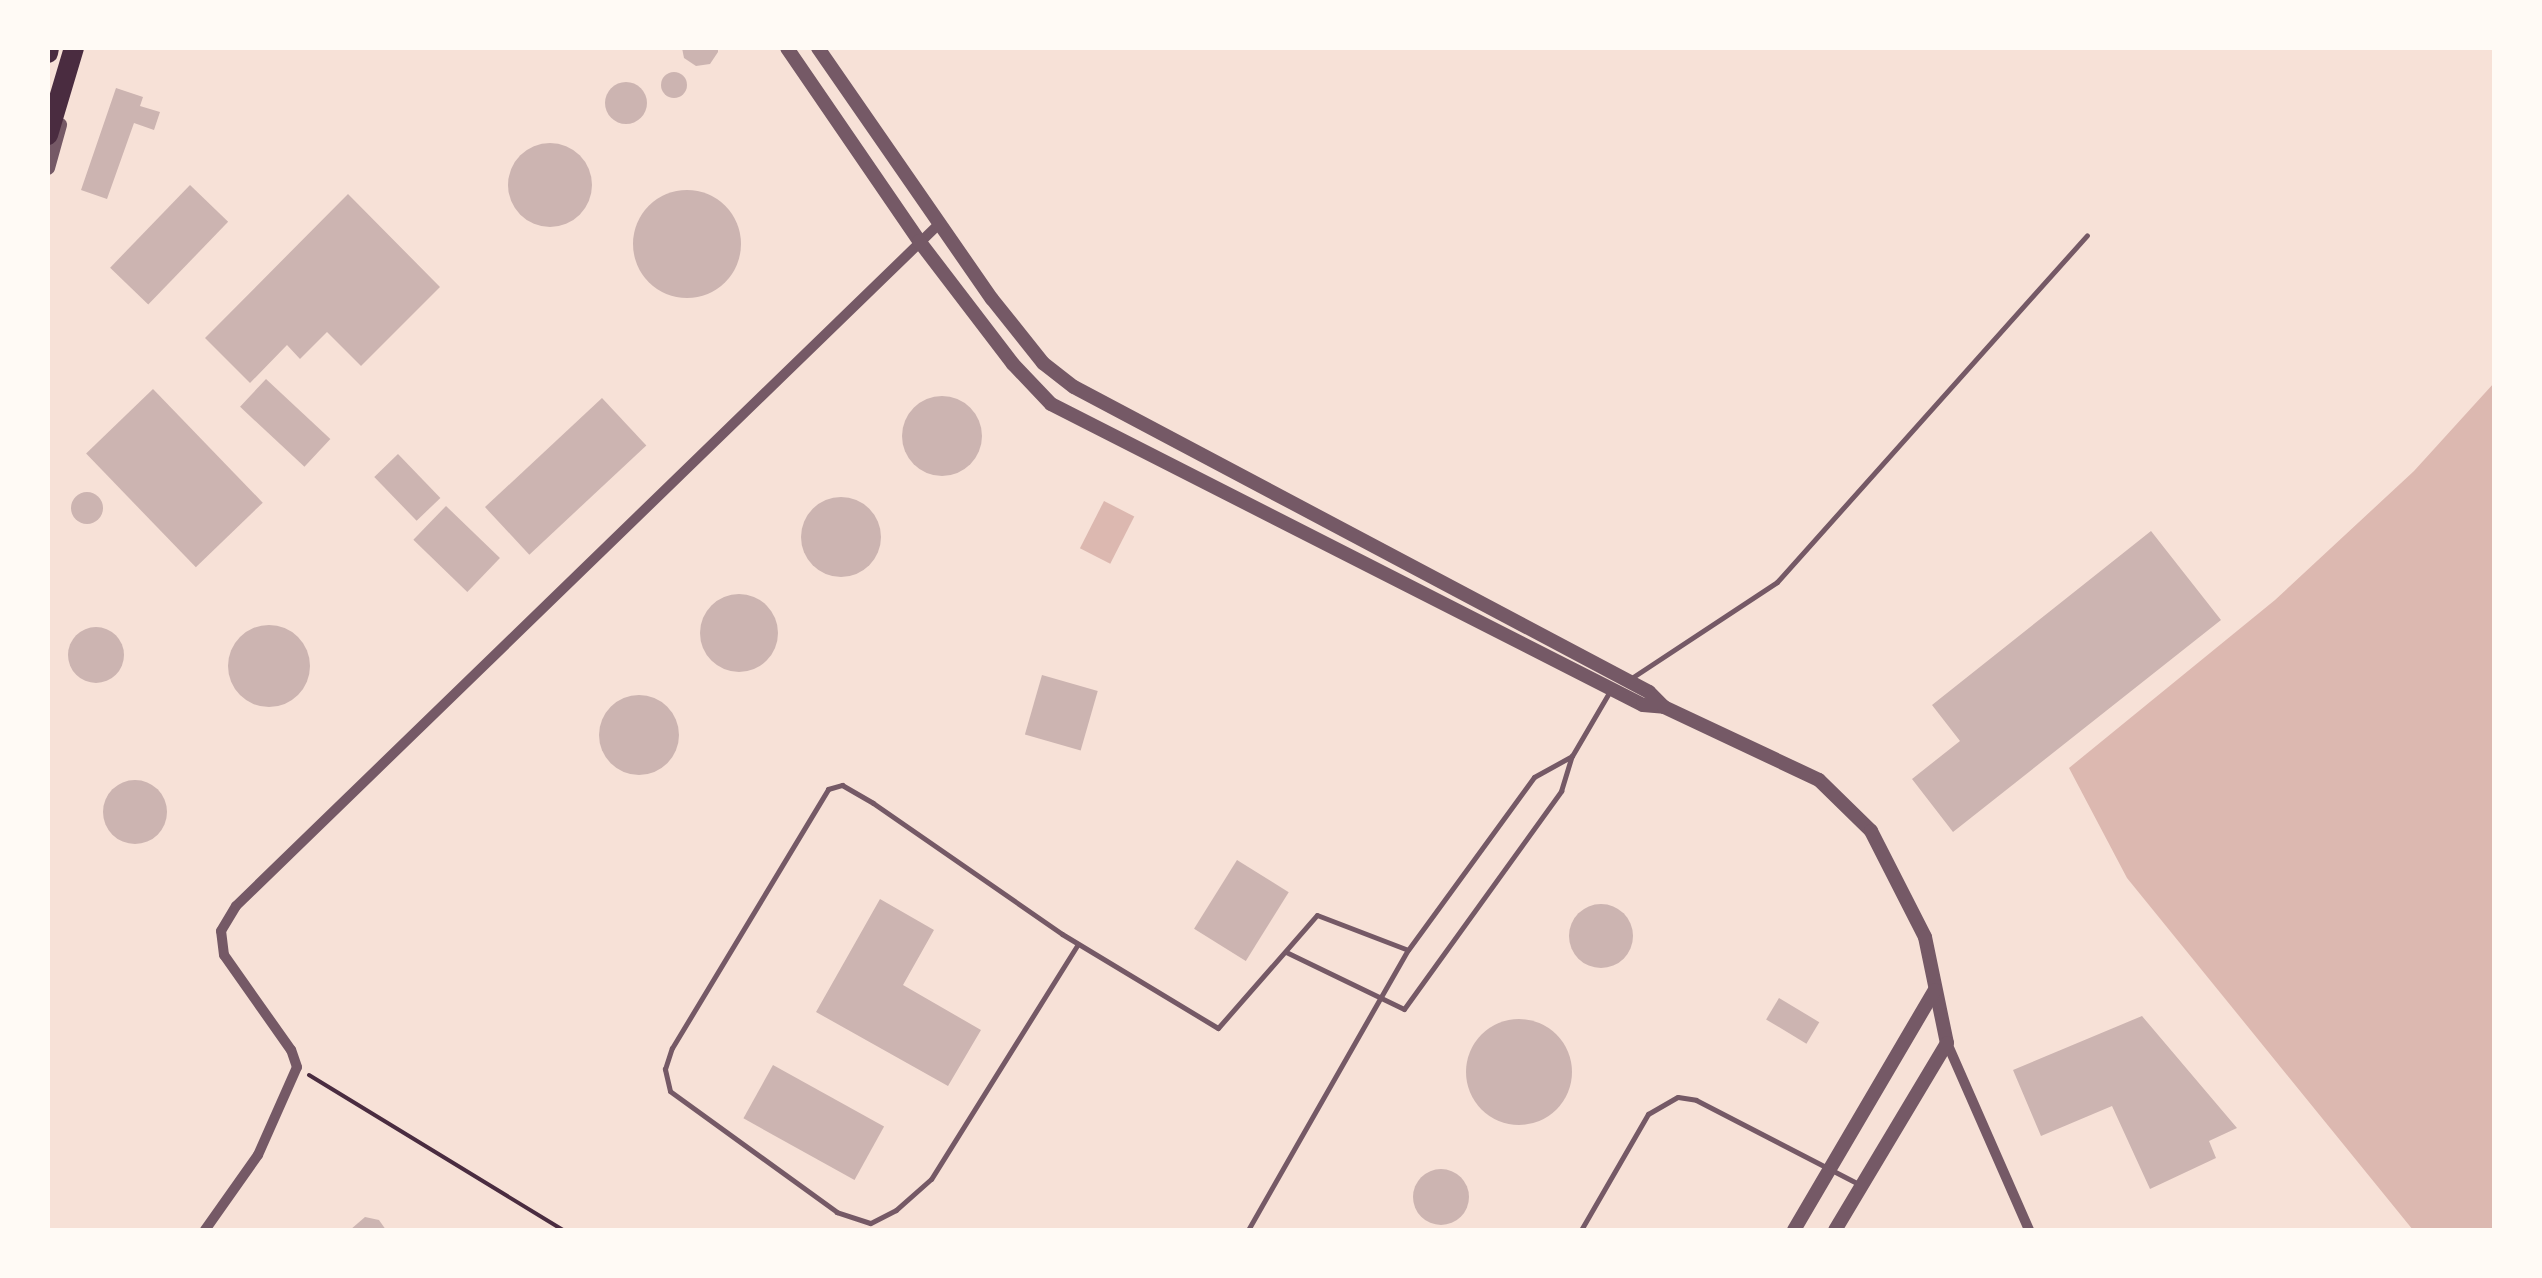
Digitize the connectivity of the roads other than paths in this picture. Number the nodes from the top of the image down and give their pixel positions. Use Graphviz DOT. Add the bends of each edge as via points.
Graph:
graph roads {
  1 [pos="80,48"];
  2 [pos="787,48"];
  3 [pos="823,54"];
  4 [pos="806,76"];
  5 [pos="48,134"];
  6 [pos="48,168"];
  7 [pos="940,223"];
  8 [pos="2087,235"];
  9 [pos="919,242"];
  10 [pos="1182,445"];
  11 [pos="1173,466"];
  12 [pos="1620,685"];
  13 [pos="1572,756"];
  14 [pos="1078,944"];
  15 [pos="1408,950"];
  16 [pos="1286,952"];
  17 [pos="1935,990"];
  18 [pos="1381,998"];
  19 [pos="1947,1043"];
  20 [pos="1832,1168"];
  21 [pos="1862,1186"];
  22 [pos="205,1230"];
  23 [pos="1248,1230"];
  24 [pos="1581,1230"];
  25 [pos="1794,1230"];
  26 [pos="1835,1230"];
  27 [pos="2030,1230"];
  1 -- 5 [label="highway"];
  1 -- 6 [label="street"];
  2 -- 4 [label="street"];
  3 -- 4 [label="street"];
  3 -- 7 [label="street"];
  4 -- 9 [label="street"];
  7 -- 9 [label="street"];
  7 -- 10 [label="street" via="1043,363"];
  8 -- 12 [label="lane" via="1776,582"];
  9 -- 11 [label="street" via="1051,404"];
  9 -- 22 [label="street" via="236,906 221,931 224,955 297,1067 258,1156"];
  10 -- 11 [label="street"];
  10 -- 12 [label="street"];
  11 -- 12 [label="street"];
  12 -- 13 [label="lane"];
  12 -- 17 [label="street" via="1645,706 1664,707 1819,780 1872,831 1924,936"];
  13 -- 15 [label="lane" via="1534,778"];
  13 -- 18 [label="lane" via="1561,791 1404,1009"];
  14 -- 14 [label="lane" via="930,1179 870,1223 837,1212 670,1091 665,1069 672,1048 828,789 842,785 873,803"];
  14 -- 16 [label="lane" via="1218,1028"];
  15 -- 16 [label="lane" via="1317,916"];
  15 -- 18 [label="lane"];
  16 -- 18 [label="lane"];
  17 -- 19 [label="street"];
  17 -- 20 [label="street"];
  18 -- 23 [label="lane"];
  19 -- 21 [label="street"];
  19 -- 27 [label="street"];
  20 -- 21 [label="lane"];
  20 -- 24 [label="lane" via="1678,1097 1648,1114"];
  20 -- 25 [label="street"];
  21 -- 26 [label="street"];
}
